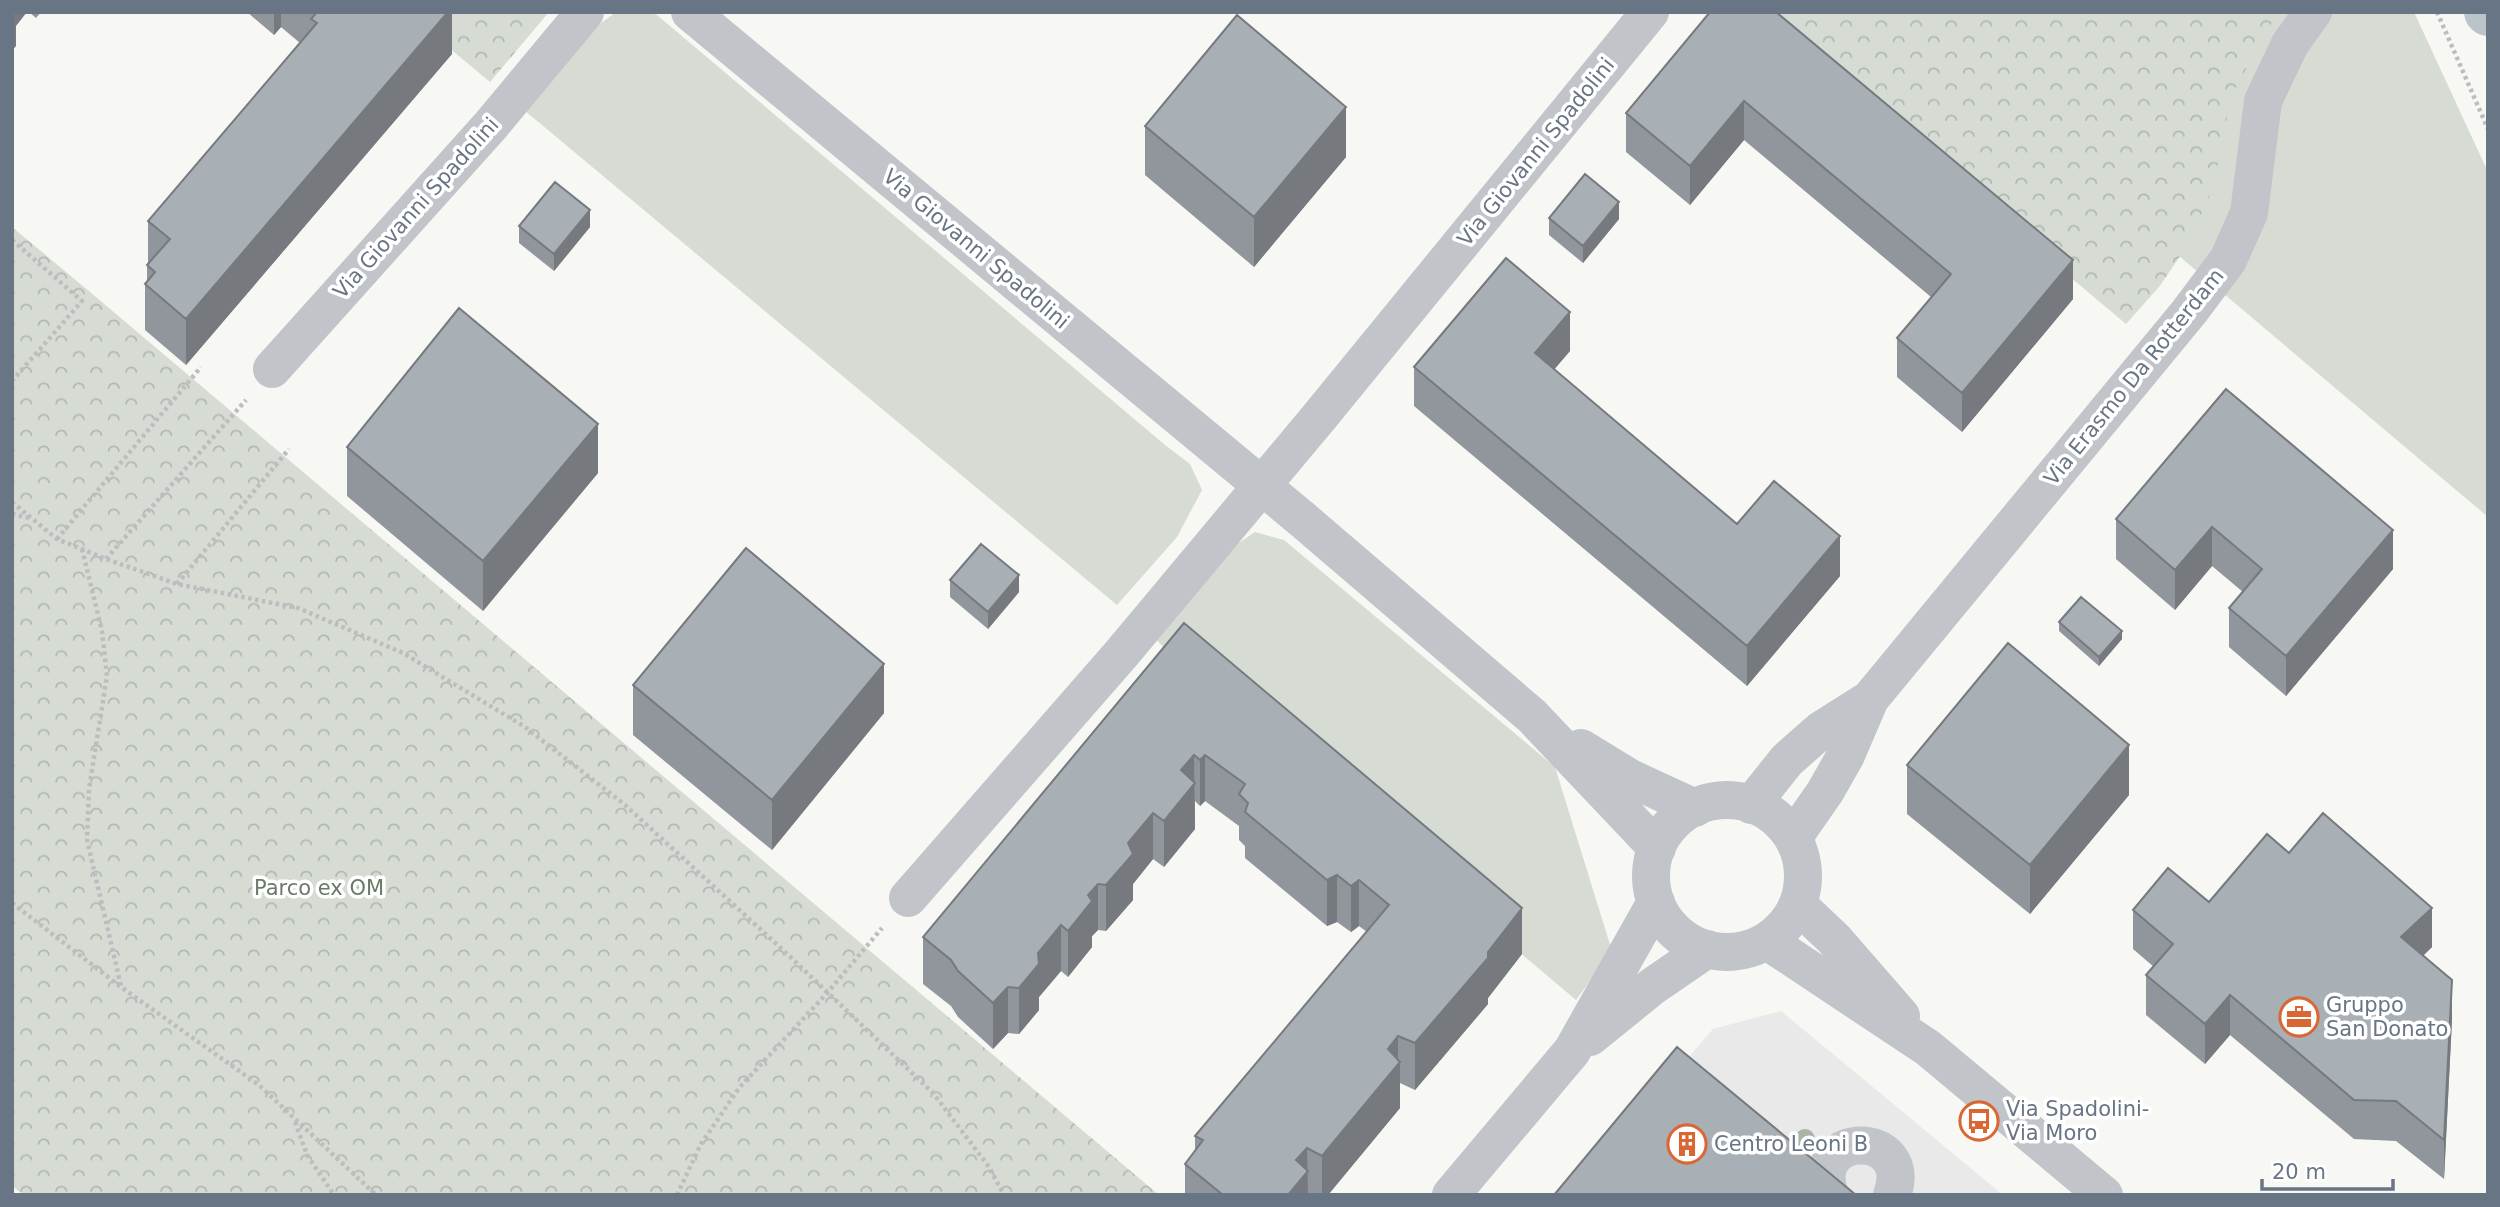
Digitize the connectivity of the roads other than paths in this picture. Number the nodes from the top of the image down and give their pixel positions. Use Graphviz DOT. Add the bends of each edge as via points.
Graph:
graph roads {
  1 [pos="585,12"];
  2 [pos="690,12"];
  3 [pos="1650,12"];
  4 [pos="2313,12"];
  5 [pos="272,369"];
  6 [pos="1261,486"];
  7 [pos="1870,699"];
  8 [pos="1532,716"];
  9 [pos="1751,805"];
  10 [pos="1695,808"];
  11 [pos="1793,838"];
  12 [pos="1657,848"];
  13 [pos="908,898"];
  14 [pos="1656,902"];
  15 [pos="1797,905"];
  16 [pos="1767,941"];
  17 [pos="1707,949"];
  18 [pos="1928,1048"];
  19 [pos="1572,1051"];
  20 [pos="1901,1191"];
  21 [pos="1451,1195"];
  22 [pos="1830,1195"];
  23 [pos="2104,1195"];
  1 -- 5 [label="street, Via Giovanni Spadolini" via="491,125"];
  2 -- 6 [label="street, Via Giovanni Spadolini"];
  3 -- 6 [label="street, Via Giovanni Spadolini"];
  4 -- 7 [label="street, Via Erasmo Da Rotterdam" via="2290,44 2263,101 2249,213 2228,260"];
  6 -- 8 [label="street, Via Giovanni Spadolini"];
  6 -- 13 [label="street, Via Giovanni Spadolini"];
  7 -- 9 [label="street, Via Erasmo Da Rotterdam" via="1821,730 1787,760"];
  7 -- 11 [label="street, Via Erasmo Da Rotterdam" via="1836,774"];
  8 -- 10 [label="street, Via Giovanni Spadolini" via="1630,778"];
  8 -- 12 [label="street, Via Giovanni Spadolini"];
  9 -- 10 [label="street" via="1727,800"];
  9 -- 11 [label="street" via="1775,817"];
  10 -- 12 [label="street" via="1672,824"];
  11 -- 15 [label="street" via="1803,871"];
  12 -- 14 [label="street" via="1651,875"];
  14 -- 17 [label="street" via="1676,932"];
  14 -- 19 [label="street"];
  15 -- 16 [label="street" via="1782,929"];
  15 -- 18 [label="street" via="1834,939"];
  16 -- 17 [label="street" via="1733,952"];
  16 -- 18 [label="street"];
  17 -- 19 [label="street"];
  18 -- 23 [label="street"];
  19 -- 21 [label="street"];
  20 -- 22 [label="street" via="1891,1160 1883,1151 1860,1144 1838,1153 1830,1163"];
}
